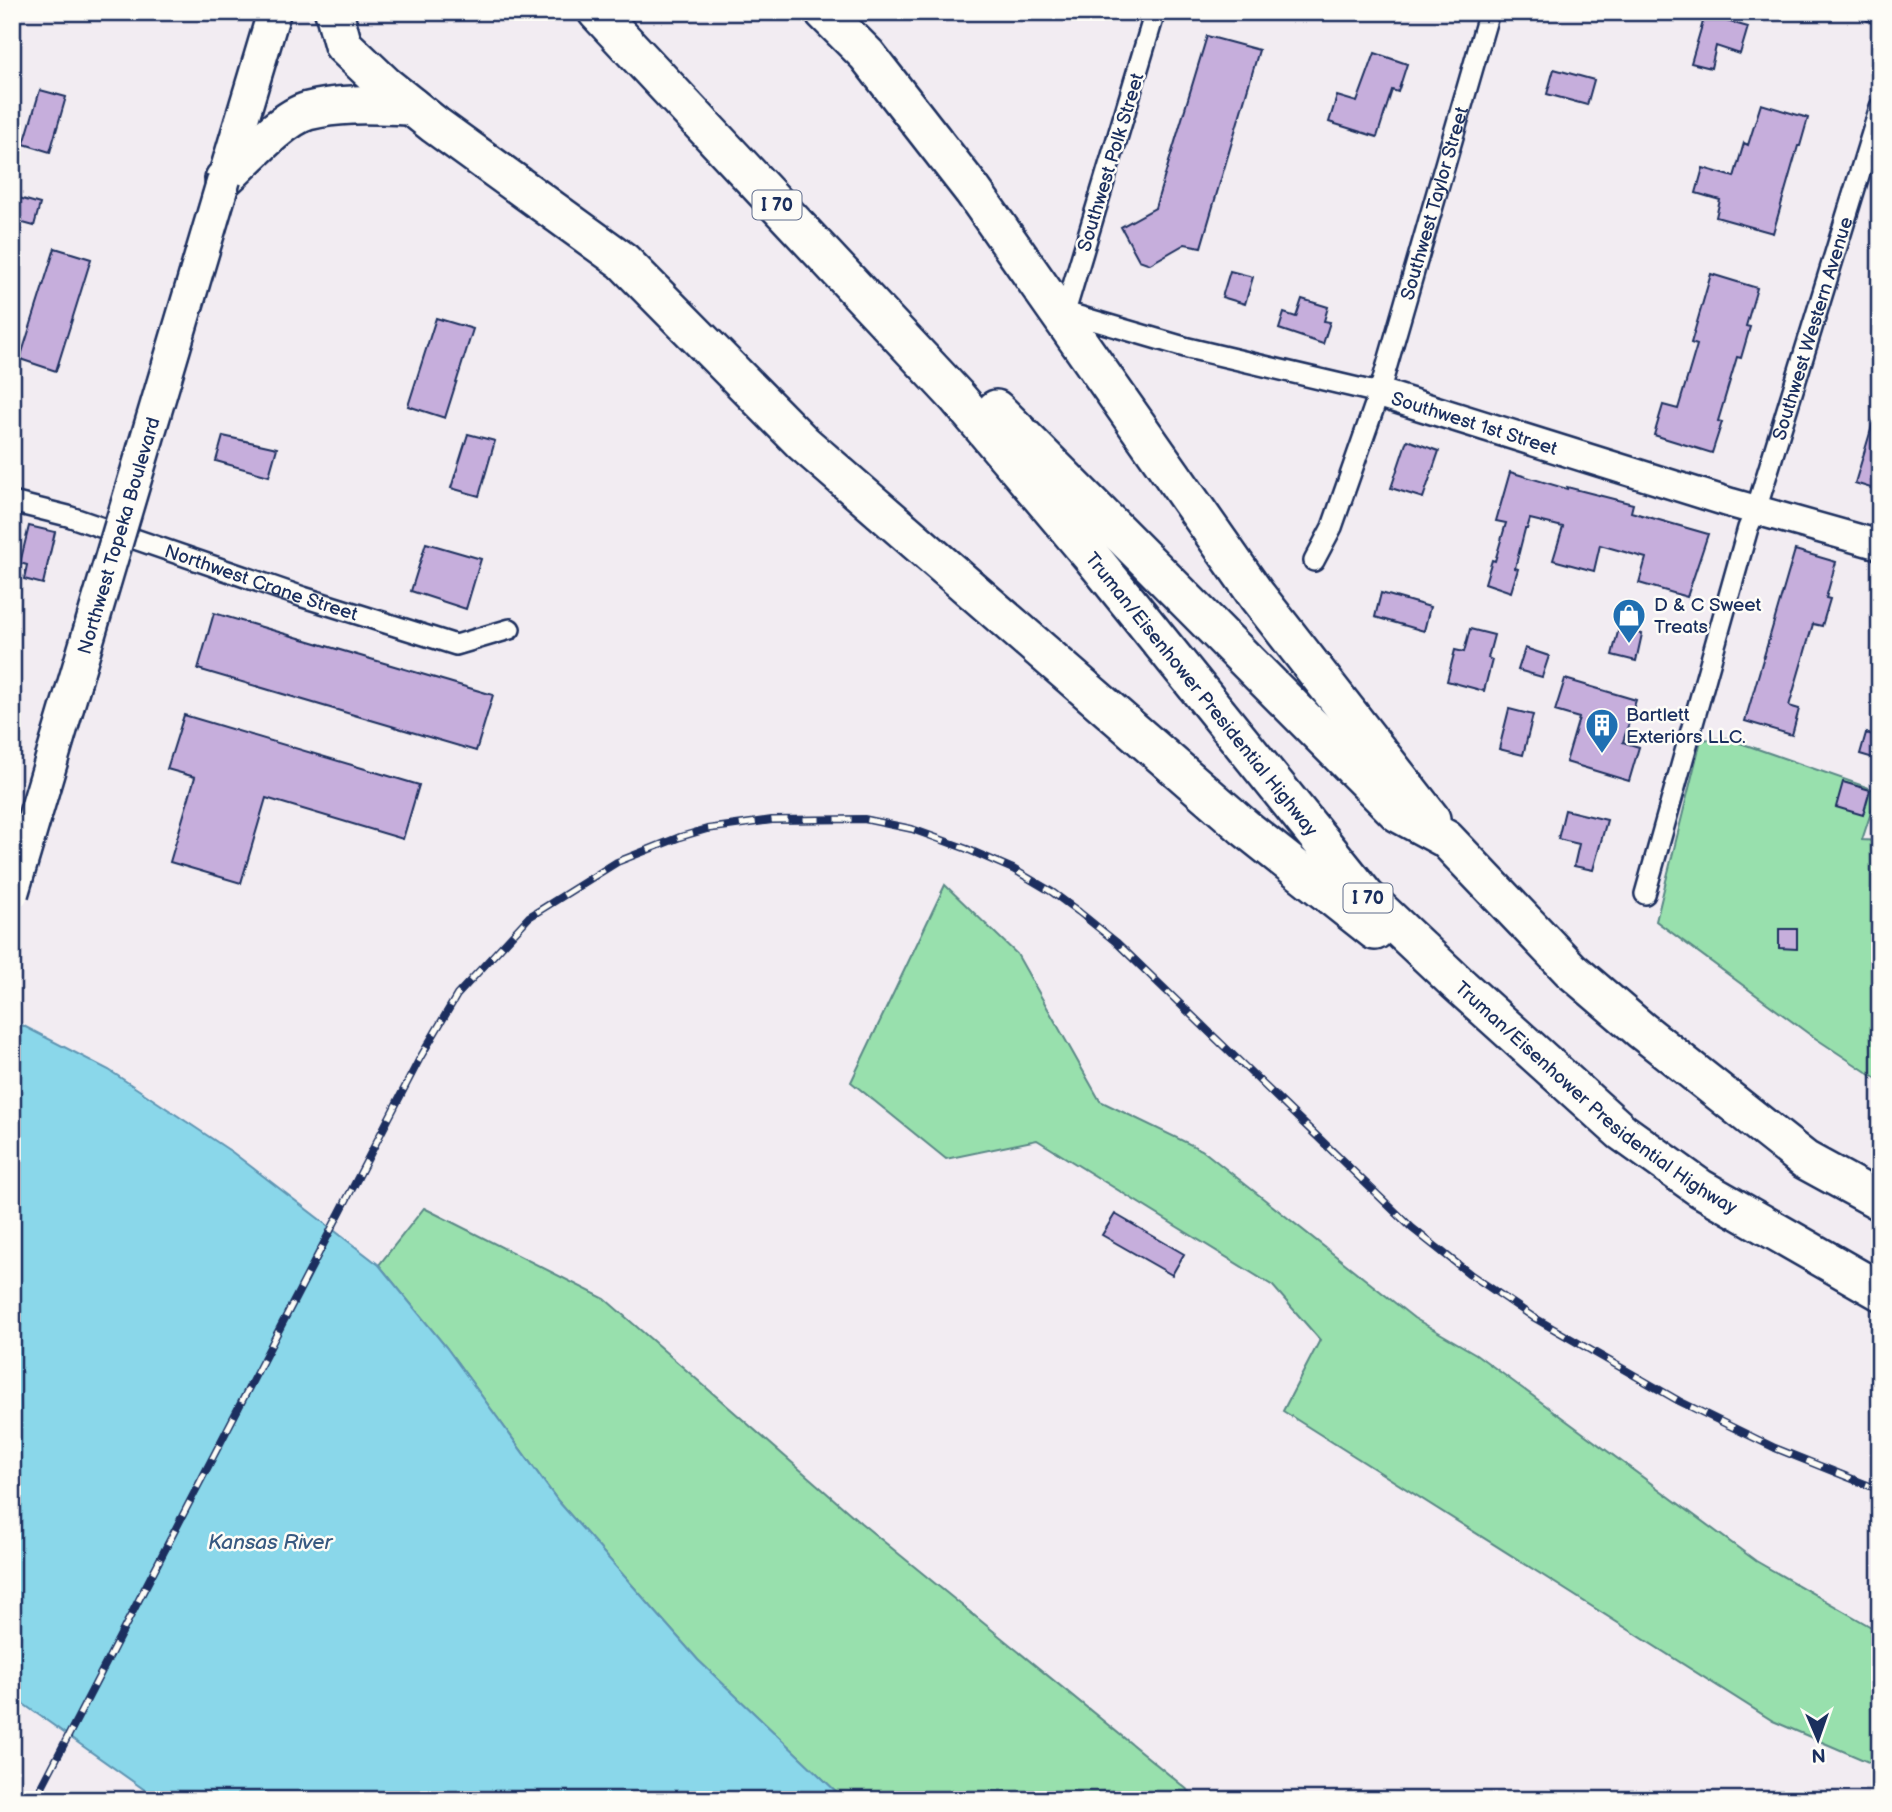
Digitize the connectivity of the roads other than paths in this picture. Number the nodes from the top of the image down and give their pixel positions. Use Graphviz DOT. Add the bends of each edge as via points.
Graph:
graph roads {
  1 [pos="274,12"];
  2 [pos="334,12"];
  3 [pos="597,12"];
  4 [pos="630,12"];
  5 [pos="824,12"];
  6 [pos="1155,12"];
  7 [pos="1489,12"];
  8 [pos="1874,12"];
  9 [pos="1880,14"];
  10 [pos="411,106"];
  11 [pos="1880,107"];
  12 [pos="224,179"];
  13 [pos="1065,312"];
  14 [pos="964,390"];
  15 [pos="1379,393"];
  16 [pos="12,502"];
  17 [pos="1756,510"];
  18 [pos="1880,545"];
  19 [pos="1314,561"];
  20 [pos="510,629"];
  21 [pos="1446,839"];
  22 [pos="12,892"];
  23 [pos="1645,894"];
  24 [pos="1557,1074"];
  25 [pos="1880,1201"];
  26 [pos="1880,1290"];
  1 -- 12 [label="main road, Northwest Topeka Boulevard"];
  2 -- 10 [label="highway" via="343,45"];
  3 -- 14 [label="highway, Truman/Eisenhower Presidential Highway / I 70"];
  4 -- 14 [label="highway, Truman/Eisenhower Presidential Highway / I 70" via="892,293"];
  5 -- 21 [label="highway" via="867,55 973,191 1257,596"];
  6 -- 13 [label="street, Southwest Polk Street"];
  7 -- 15 [label="street, Southwest Taylor Street"];
  8 -- 9 [label="street"];
  10 -- 12 [label="highway" via="354,105 306,111 274,132"];
  10 -- 24 [label="highway" via="623,261 803,443 1244,827"];
  11 -- 17 [label="street, Southwest Western Avenue"];
  12 -- 22 [label="main road, Northwest Topeka Boulevard, bridge"];
  13 -- 15 [label="street, Southwest 1st Street" via="1188,348"];
  14 -- 21 [label="highway, Truman/Eisenhower Presidential Highway / I 70" via="1398,813"];
  14 -- 24 [label="highway, Truman/Eisenhower Presidential Highway / I 70" via="1366,897"];
  15 -- 17 [label="street, Southwest 1st Street"];
  15 -- 19 [label="street, Southwest Taylor Street" via="1332,527"];
  16 -- 20 [label="street, Northwest Crane Street" via="68,516 456,645"];
  17 -- 18 [label="street, Southwest 1st Street"];
  17 -- 23 [label="street, Southwest Western Avenue"];
  21 -- 25 [label="highway, Truman/Eisenhower Presidential Highway / I 70" via="1571,970 1641,1030 1805,1160"];
  24 -- 26 [label="highway, Truman/Eisenhower Presidential Highway / I 70" via="1622,1132 1700,1188"];
}
